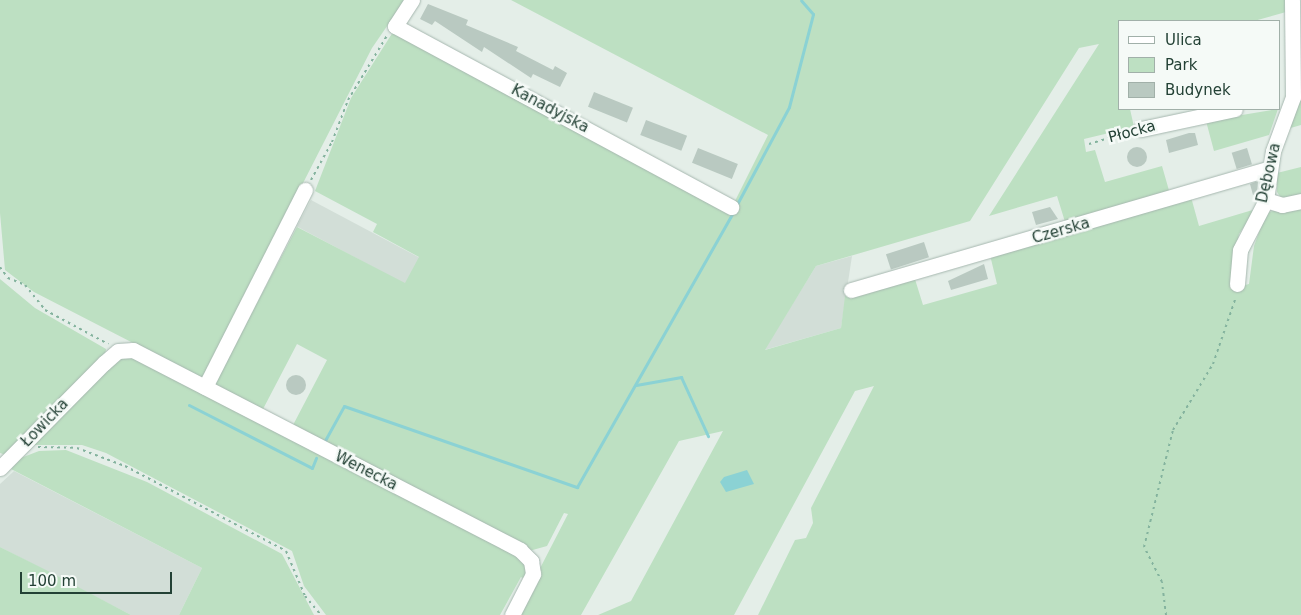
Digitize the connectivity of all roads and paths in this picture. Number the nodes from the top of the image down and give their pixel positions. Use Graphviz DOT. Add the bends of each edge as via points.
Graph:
graph roads {
  1 [pos="412,0"];
  2 [pos="1292,0"];
  3 [pos="396,26"];
  4 [pos="1287,99"];
  5 [pos="1230,110"];
  6 [pos="1141,129"];
  7 [pos="1089,144"];
  8 [pos="1270,168"];
  9 [pos="305,190"];
  10 [pos="1266,200"];
  11 [pos="1301,201"];
  12 [pos="731,207"];
  13 [pos="0,267"];
  14 [pos="1237,284"];
  15 [pos="851,290"];
  16 [pos="118,351"];
  17 [pos="205,387"];
  18 [pos="18,450"];
  19 [pos="0,468"];
  20 [pos="321,615"];
  21 [pos="512,615"];
  22 [pos="1166,615"];
  1 -- 3 [label="street"];
  2 -- 4 [label="street, Dębowa"];
  3 -- 9 [label="path" via="376,47"];
  3 -- 12 [label="street, Kanadyjska"];
  4 -- 8 [label="street, Dębowa"];
  5 -- 6 [label="street, Płocka"];
  6 -- 7 [label="path, Płocka"];
  8 -- 10 [label="street, Dębowa"];
  8 -- 15 [label="street, Czerska"];
  9 -- 17 [label="street"];
  10 -- 11 [label="street" via="1282,205"];
  10 -- 14 [label="street, Dębowa" via="1248,229"];
  13 -- 16 [label="path" via="8,278 25,285 45,310"];
  14 -- 22 [label="path" via="1235,307 1213,364 1174,430 1144,547 1162,582"];
  16 -- 17 [label="street, Wenecka" via="133,350"];
  16 -- 18 [label="street, Łowicka"];
  17 -- 21 [label="street, Wenecka" via="527,556 533,574"];
  18 -- 19 [label="street, Łowicka"];
  18 -- 20 [label="path" via="77,448 124,466 286,551 305,596"];
}
